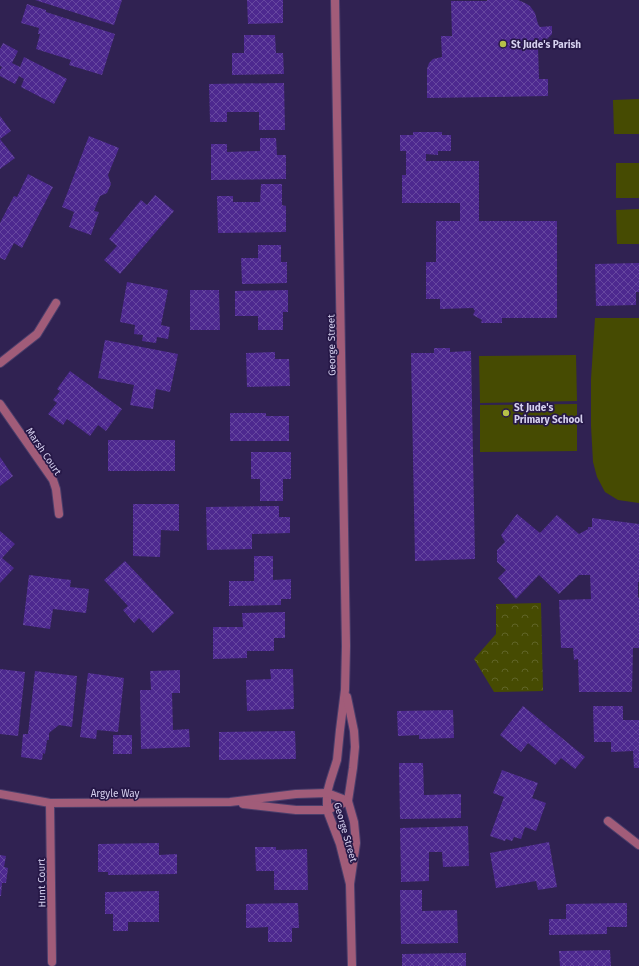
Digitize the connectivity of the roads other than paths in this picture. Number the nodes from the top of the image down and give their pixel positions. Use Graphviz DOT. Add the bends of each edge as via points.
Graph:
graph roads {
  1 [pos="335,0"];
  2 [pos="56,303"];
  3 [pos="0,363"];
  4 [pos="0,404"];
  5 [pos="59,514"];
  6 [pos="345,690"];
  7 [pos="327,793"];
  8 [pos="0,794"];
  9 [pos="348,801"];
  10 [pos="230,802"];
  11 [pos="50,803"];
  12 [pos="327,810"];
  13 [pos="608,821"];
  14 [pos="639,845"];
  15 [pos="350,884"];
  16 [pos="52,962"];
  17 [pos="352,966"];
  1 -- 6 [label="street, George Street"];
  2 -- 3 [label="street" via="37,334"];
  4 -- 5 [label="street, Marsh Court" via="53,480"];
  6 -- 7 [label="street, George Street" via="337,760"];
  6 -- 9 [label="street, George Street" via="354,731 353,768"];
  7 -- 9 [label="street"];
  7 -- 10 [label="street, Argyle Way"];
  7 -- 12 [label="street, George Street"];
  8 -- 11 [label="street, Argyle Way"];
  9 -- 12 [label="street"];
  9 -- 15 [label="street, George Street" via="356,843"];
  10 -- 11 [label="street, Argyle Way"];
  10 -- 12 [label="street, Argyle Way" via="296,810"];
  11 -- 16 [label="street, Hunt Court"];
  12 -- 15 [label="street, George Street" via="340,844"];
  13 -- 14 [label="street"];
  15 -- 17 [label="street, George Street"];
}
